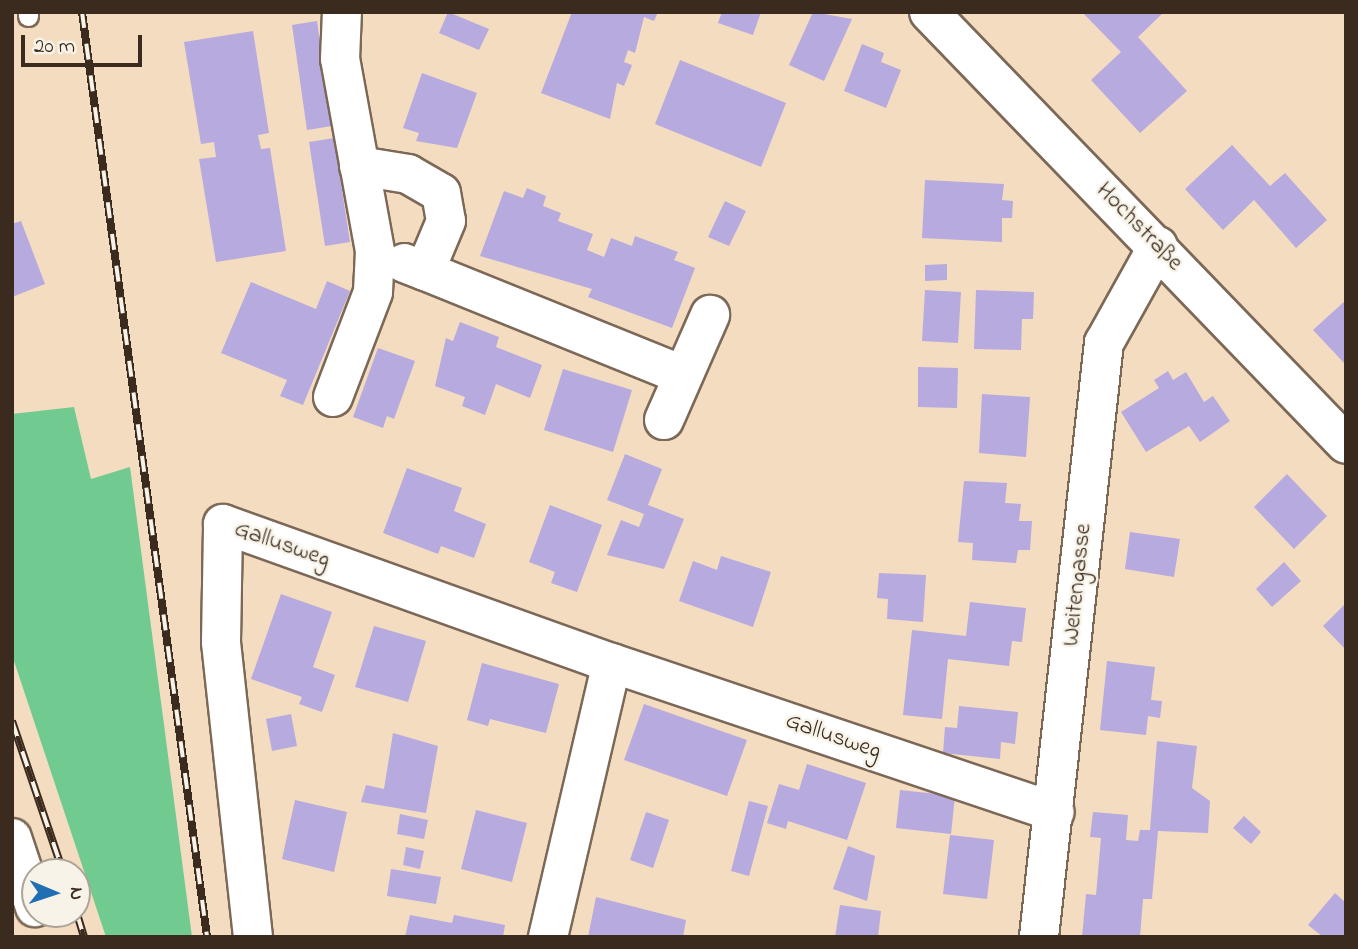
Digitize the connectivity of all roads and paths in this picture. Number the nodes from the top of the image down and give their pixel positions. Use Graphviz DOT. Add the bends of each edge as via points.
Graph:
graph roads {
  1 [pos="342,12"];
  2 [pos="929,12"];
  3 [pos="359,166"];
  4 [pos="1158,246"];
  5 [pos="375,251"];
  6 [pos="425,271"];
  7 [pos="710,315"];
  8 [pos="683,375"];
  9 [pos="334,397"];
  10 [pos="664,420"];
  11 [pos="1346,443"];
  12 [pos="612,663"];
  13 [pos="1055,812"];
  14 [pos="12,838"];
  15 [pos="21,865"];
  16 [pos="253,937"];
  17 [pos="548,937"];
  18 [pos="1039,937"];
  1 -- 3 [label="street" via="340,59"];
  2 -- 4 [label="street, Hochstraße"];
  3 -- 5 [label="street"];
  3 -- 6 [label="street" via="408,174 441,193 446,221"];
  4 -- 11 [label="street, Hochstraße"];
  4 -- 13 [label="street, Weitengasse" via="1104,343"];
  5 -- 6 [label="street"];
  5 -- 9 [label="street" via="373,292"];
  6 -- 8 [label="street"];
  7 -- 8 [label="street"];
  8 -- 10 [label="street"];
  12 -- 13 [label="street, Gallusweg"];
  12 -- 16 [label="street, Gallusweg" via="223,524 221,642"];
  12 -- 17 [label="street"];
  13 -- 18 [label="street, Weitengasse"];
  14 -- 15 [label="street"];
}
